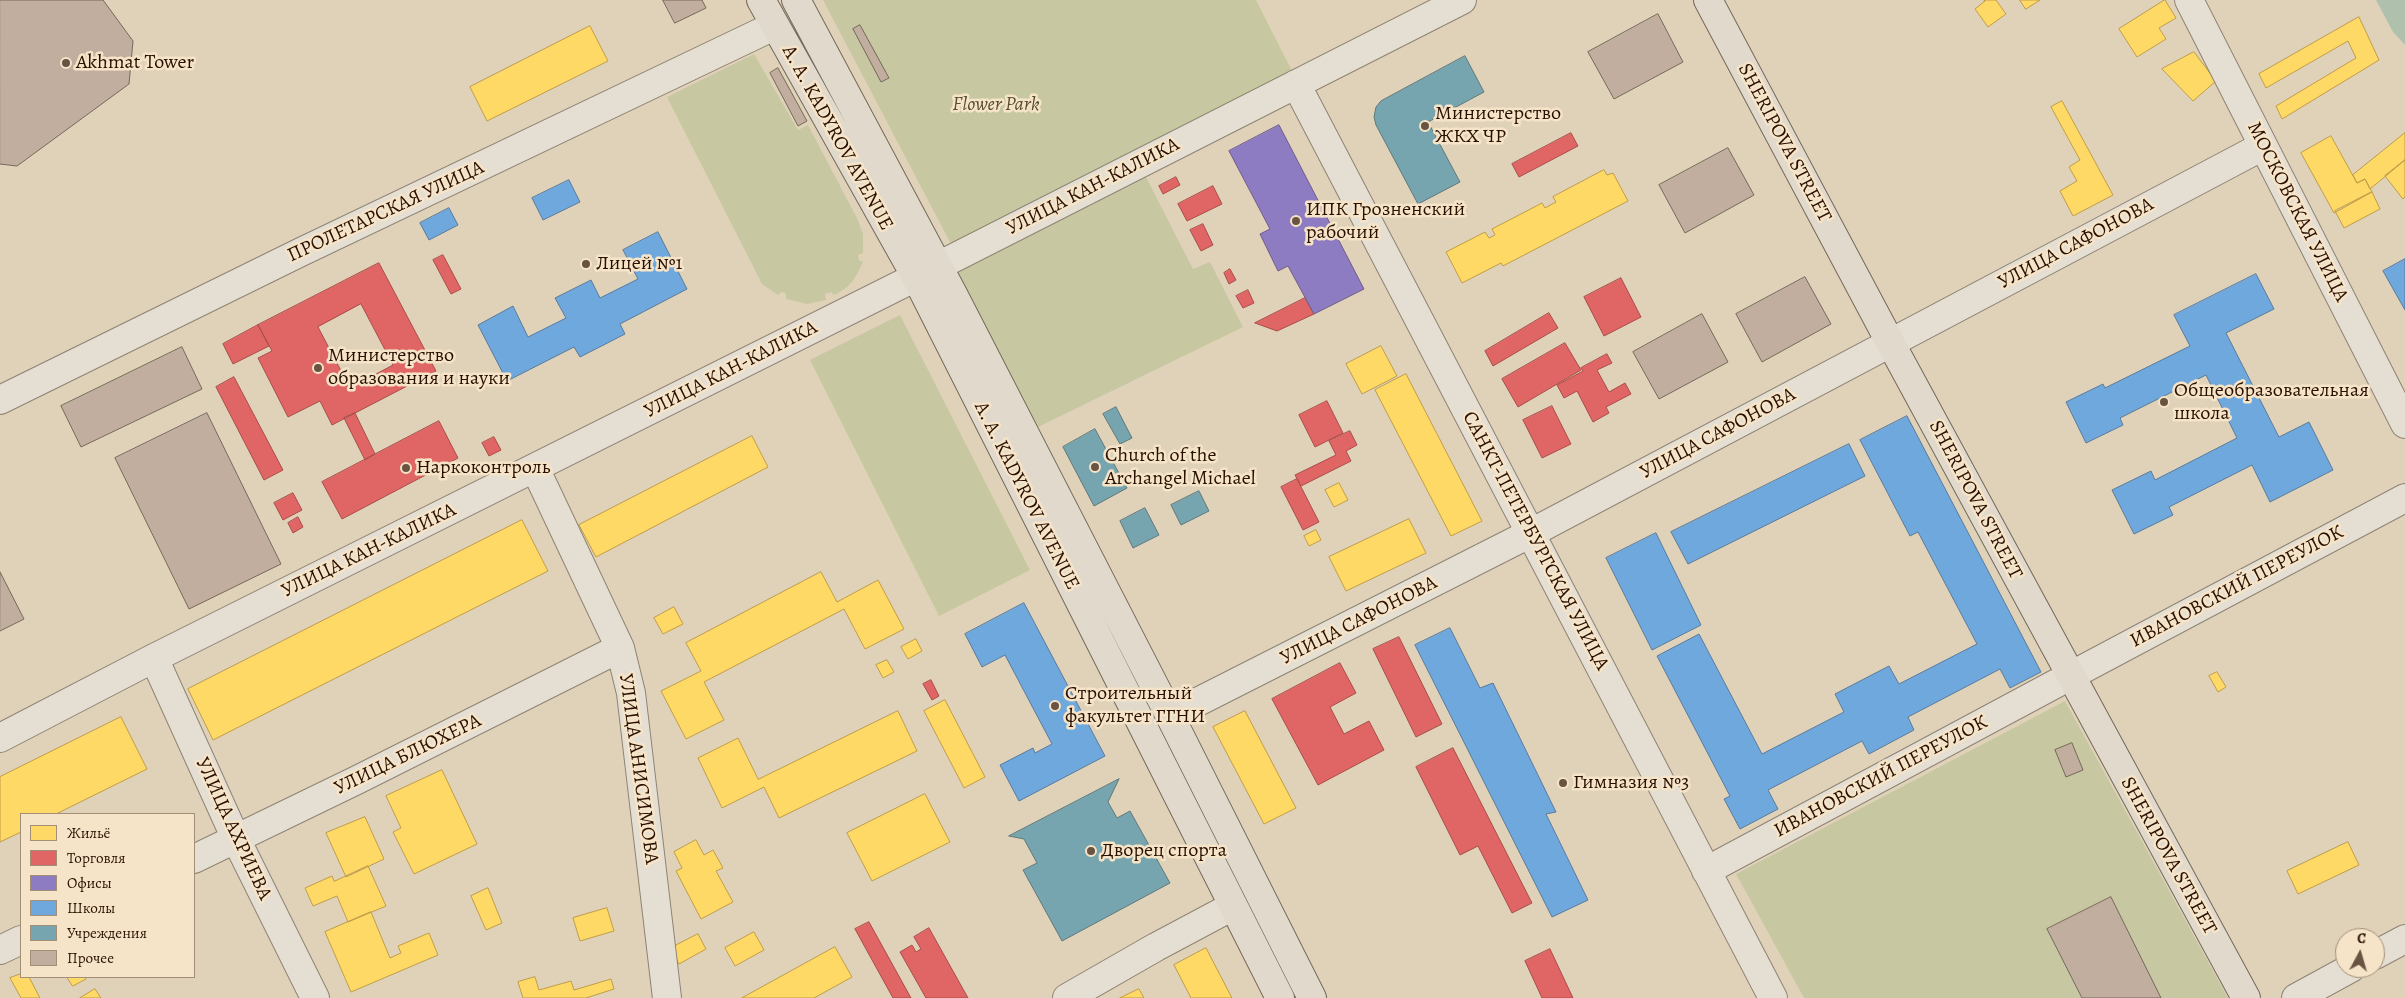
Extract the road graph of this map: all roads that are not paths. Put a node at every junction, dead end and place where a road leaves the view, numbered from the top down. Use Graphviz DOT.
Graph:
graph roads {
  1 [pos="761,0"];
  2 [pos="796,0"];
  3 [pos="1462,0"];
  4 [pos="1708,0"];
  5 [pos="2189,0"];
  6 [pos="774,26"];
  7 [pos="1296,84"];
  8 [pos="2263,146"];
  9 [pos="927,272"];
  10 [pos="1890,342"];
  11 [pos="0,400"];
  12 [pos="2405,424"];
  13 [pos="535,468"];
  14 [pos="2405,498"];
  15 [pos="1531,533"];
  16 [pos="620,648"];
  17 [pos="154,658"];
  18 [pos="2063,680"];
  19 [pos="1170,716"];
  20 [pos="0,738"];
  21 [pos="236,839"];
  22 [pos="195,859"];
  23 [pos="1706,871"];
  24 [pos="1233,906"];
  25 [pos="2405,939"];
  26 [pos="20,940"];
  27 [pos="0,950"];
  28 [pos="2385,950"];
  29 [pos="2335,977"];
  30 [pos="315,998"];
  31 [pos="667,998"];
  32 [pos="1067,998"];
  33 [pos="1280,998"];
  34 [pos="1312,998"];
  35 [pos="1773,998"];
  36 [pos="2246,998"];
  37 [pos="2296,998"];
  1 -- 6 [label="main road, A. A. KADYROV AVENUE"];
  2 -- 9 [label="main road, A. A. KADYROV AVENUE"];
  3 -- 7 [label="street, УЛИЦА КАН-КАЛИКА"];
  4 -- 10 [label="main road, SHERIPOVA STREET"];
  5 -- 8 [label="street, МОСКОВСКАЯ УЛИЦА"];
  6 -- 9 [label="main road, A. A. KADYROV AVENUE"];
  6 -- 11 [label="street, ПРОЛЕТАРСКАЯ УЛИЦА"];
  7 -- 9 [label="street, УЛИЦА КАН-КАЛИКА"];
  7 -- 15 [label="street, САНКТ-ПЕТЕРБУРГСКАЯ УЛИЦА"];
  8 -- 10 [label="street, УЛИЦА САФОНОВА"];
  8 -- 12 [label="street, МОСКОВСКАЯ УЛИЦА"];
  9 -- 13 [label="street, УЛИЦА КАН-КАЛИКА"];
  9 -- 19 [label="main road, A. A. KADYROV AVENUE"];
  9 -- 24 [label="main road, A. A. KADYROV AVENUE"];
  10 -- 15 [label="street, УЛИЦА САФОНОВА"];
  10 -- 18 [label="main road, SHERIPOVA STREET"];
  13 -- 16 [label="street, УЛИЦА АНИСИМОВА"];
  13 -- 17 [label="street, УЛИЦА КАН-КАЛИКА"];
  14 -- 18 [label="street, ИВАНОВСКИЙ ПЕРЕУЛОК"];
  15 -- 19 [label="street, УЛИЦА САФОНОВА"];
  15 -- 23 [label="street, САНКТ-ПЕТЕРБУРГСКАЯ УЛИЦА"];
  16 -- 21 [label="street, УЛИЦА БЛЮХЕРА"];
  16 -- 31 [label="street, УЛИЦА АНИСИМОВА"];
  17 -- 20 [label="street, УЛИЦА КАН-КАЛИКА"];
  17 -- 21 [label="street, УЛИЦА АХРИЕВА"];
  18 -- 23 [label="street, ИВАНОВСКИЙ ПЕРЕУЛОК"];
  18 -- 36 [label="main road, SHERIPOVA STREET"];
  19 -- 34 [label="main road, A. A. KADYROV AVENUE"];
  21 -- 22 [label="street, УЛИЦА БЛЮХЕРА"];
  21 -- 30 [label="street, УЛИЦА АХРИЕВА"];
  23 -- 35 [label="street, САНКТ-ПЕТЕРБУРГСКАЯ УЛИЦА"];
  24 -- 32 [label="street"];
  24 -- 33 [label="main road, A. A. KADYROV AVENUE"];
  25 -- 28 [label="street"];
  26 -- 27 [label="street"];
  29 -- 37 [label="street"];
}
